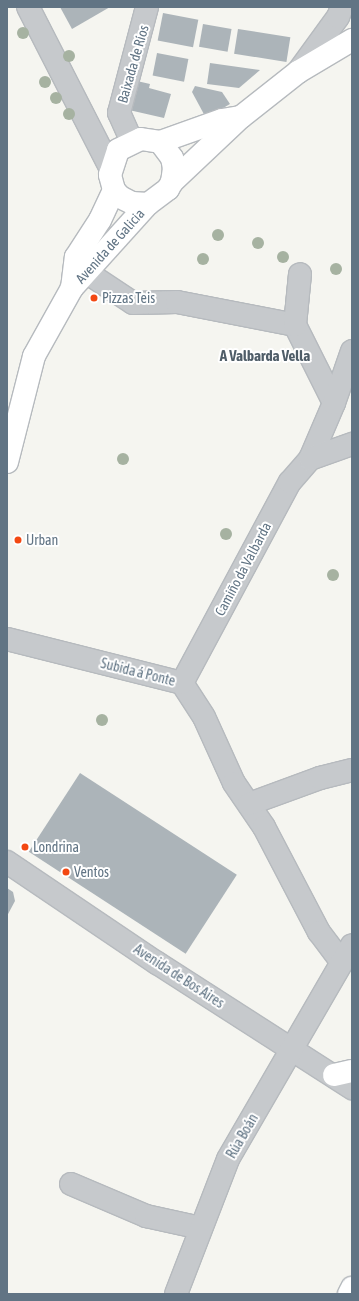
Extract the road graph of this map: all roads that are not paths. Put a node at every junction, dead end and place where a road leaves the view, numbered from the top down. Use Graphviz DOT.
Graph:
graph roads {
  1 [pos="28,7"];
  2 [pos="147,7"];
  3 [pos="342,7"];
  4 [pos="352,40"];
  5 [pos="298,72"];
  6 [pos="241,117"];
  7 [pos="95,133"];
  8 [pos="160,142"];
  9 [pos="128,144"];
  10 [pos="110,167"];
  11 [pos="172,182"];
  12 [pos="114,190"];
  13 [pos="148,204"];
  14 [pos="300,274"];
  15 [pos="79,280"];
  16 [pos="295,325"];
  17 [pos="352,351"];
  18 [pos="334,403"];
  19 [pos="352,444"];
  20 [pos="310,459"];
  21 [pos="7,462"];
  22 [pos="7,639"];
  23 [pos="182,683"];
  24 [pos="352,770"];
  25 [pos="249,804"];
  26 [pos="7,862"];
  27 [pos="347,953"];
  28 [pos="293,1048"];
  29 [pos="343,1073"];
  30 [pos="352,1088"];
  31 [pos="71,1184"];
  32 [pos="201,1228"];
  33 [pos="352,1288"];
  34 [pos="176,1294"];
  35 [pos="350,1294"];
  1 -- 7 [label="street"];
  2 -- 9 [label="street, Baixada de Ríos"];
  3 -- 5 [label="street"];
  4 -- 5 [label="main road"];
  5 -- 6 [label="main road"];
  6 -- 8 [label="main road"];
  6 -- 11 [label="main road"];
  7 -- 9 [label="street"];
  7 -- 10 [label="street"];
  8 -- 9 [label="main road"];
  8 -- 11 [label="main road"];
  9 -- 10 [label="main road"];
  10 -- 12 [label="main road"];
  11 -- 13 [label="main road"];
  12 -- 13 [label="main road"];
  12 -- 15 [label="main road, Avenida de Galicia"];
  13 -- 15 [label="main road, Avenida de Galicia"];
  14 -- 16 [label="street"];
  15 -- 16 [label="street"];
  15 -- 21 [label="main road, Avenida de Galicia"];
  16 -- 18 [label="street"];
  17 -- 18 [label="street, Camiño da Valbarda"];
  18 -- 20 [label="street, Camiño da Valbarda"];
  19 -- 20 [label="street, Camiño da Valbarda"];
  20 -- 23 [label="street, Camiño da Valbarda"];
  22 -- 23 [label="street, Subida á Ponte"];
  23 -- 25 [label="street, Subida á Ponte"];
  24 -- 25 [label="street"];
  25 -- 27 [label="street, Subida á Ponte"];
  26 -- 28 [label="street, Avenida de Bos Aires"];
  27 -- 28 [label="street, Rúa Boán"];
  28 -- 29 [label="street, Avenida de Bos Aires"];
  28 -- 32 [label="street, Rúa Boán"];
  29 -- 30 [label="street, Avenida de Bos Aires"];
  31 -- 32 [label="street"];
  32 -- 34 [label="street, Rúa Boán"];
  33 -- 35 [label="main road"];
}
